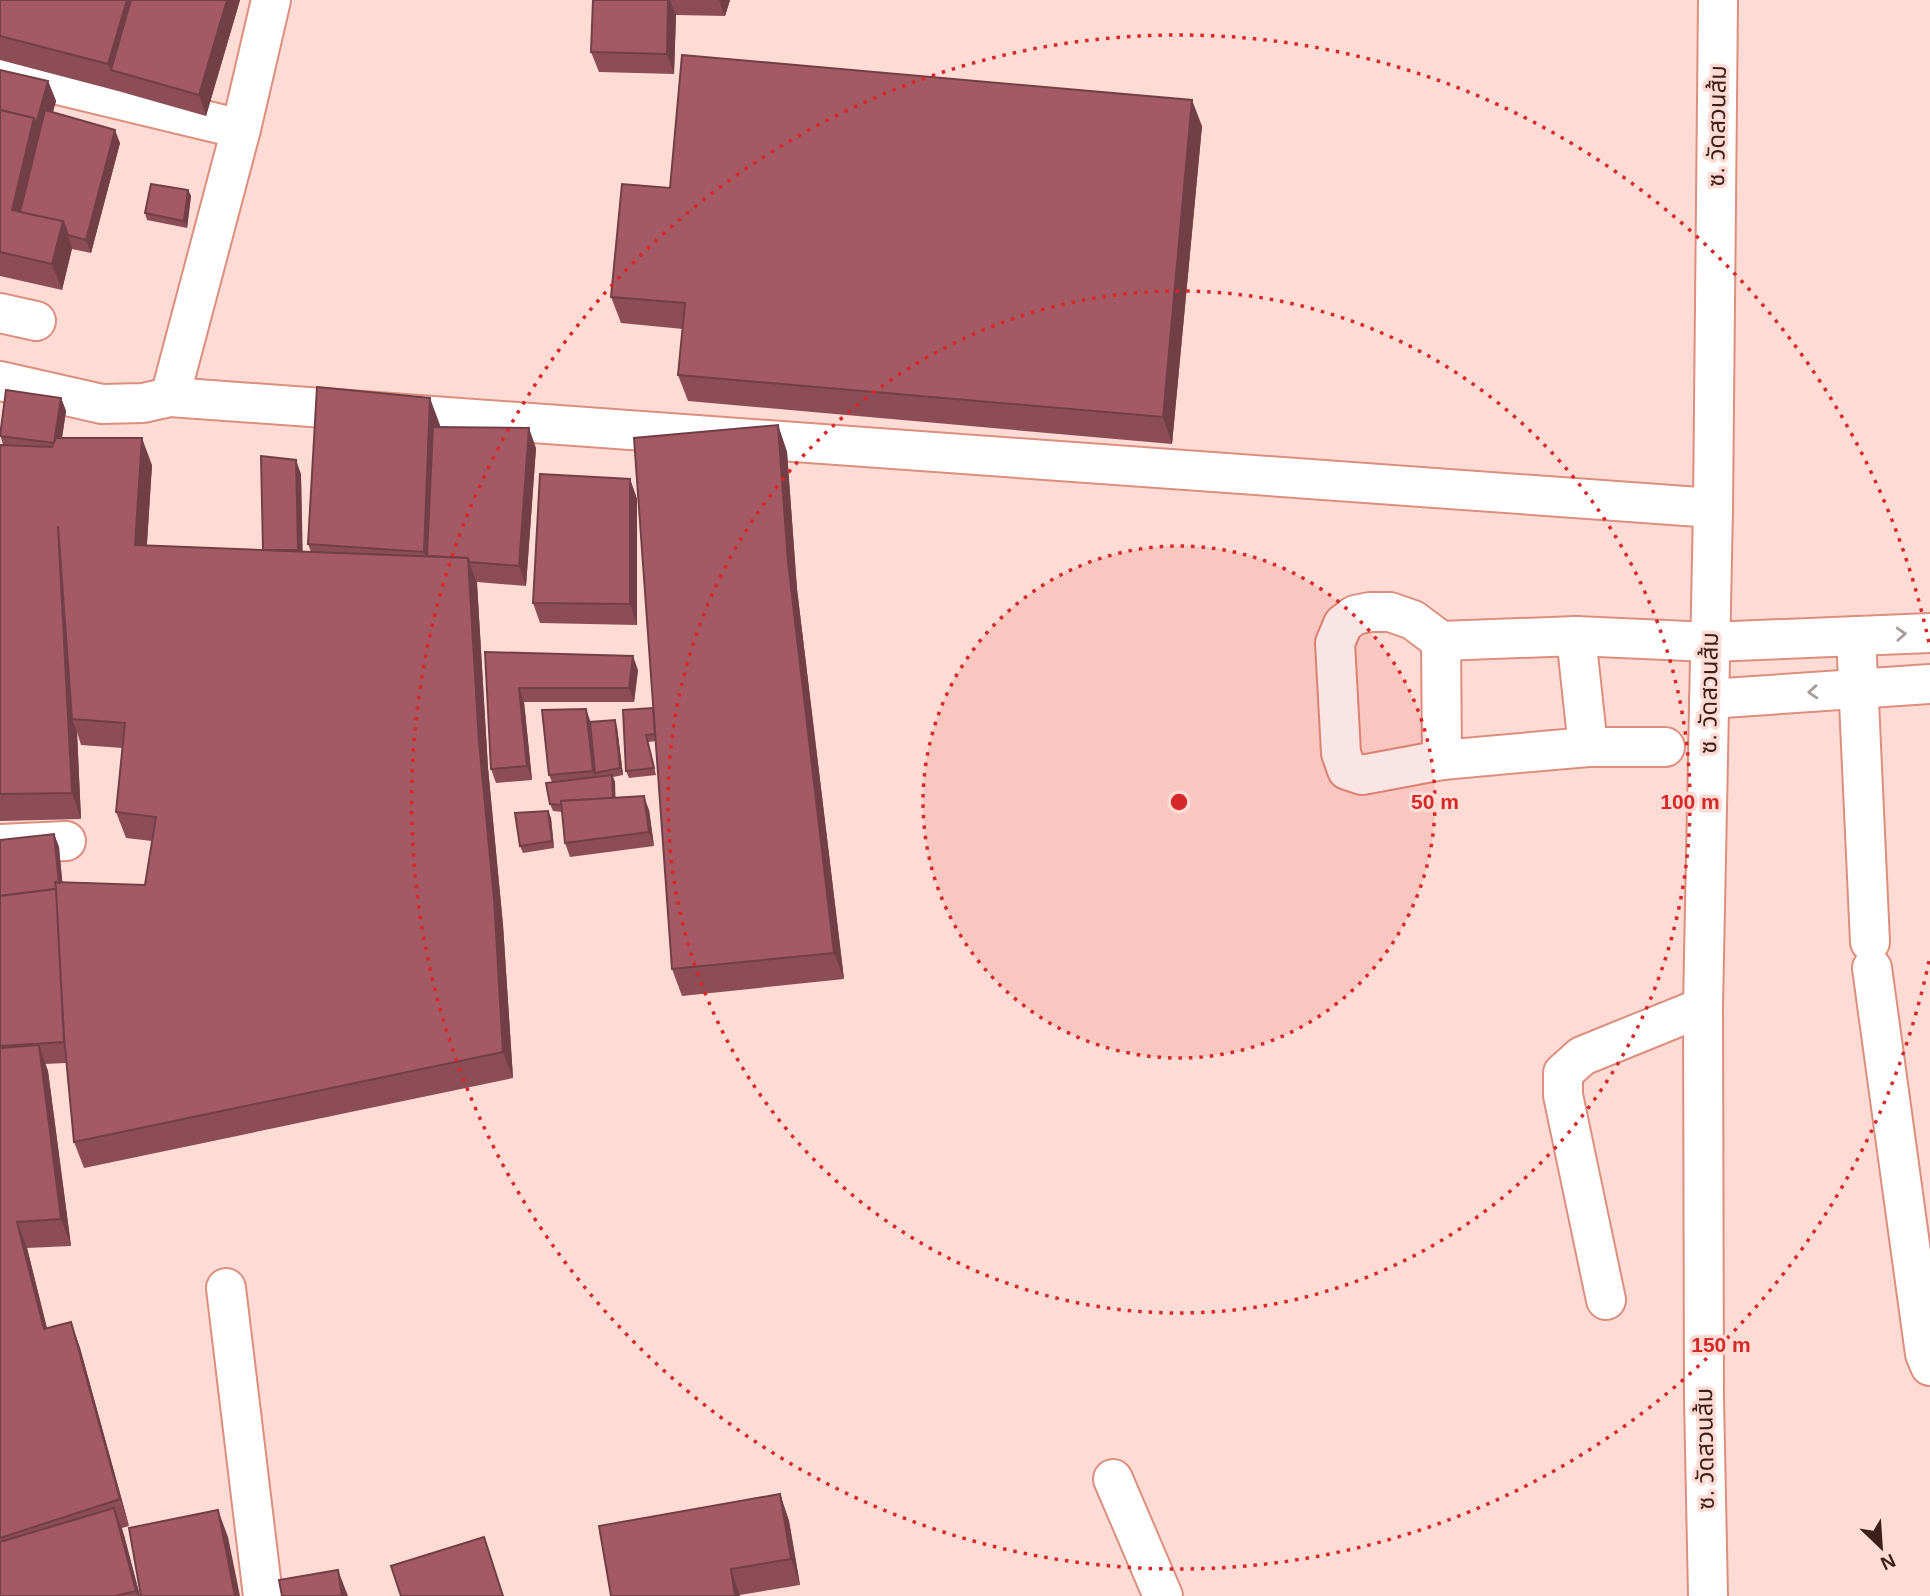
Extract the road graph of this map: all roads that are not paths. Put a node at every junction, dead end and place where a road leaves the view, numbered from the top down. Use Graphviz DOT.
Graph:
graph roads {
  1 [pos="271,0"];
  2 [pos="1718,0"];
  3 [pos="0,71"];
  4 [pos="242,129"];
  5 [pos="0,381"];
  6 [pos="170,397"];
  7 [pos="1713,508"];
  8 [pos="1930,632"];
  9 [pos="1576,636"];
  10 [pos="1856,636"];
  11 [pos="1441,641"];
  12 [pos="1710,642"];
  13 [pos="1930,684"];
  14 [pos="1857,689"];
  15 [pos="1709,699"];
  16 [pos="1588,747"];
  17 [pos="1665,747"];
  18 [pos="1442,760"];
  19 [pos="66,841"];
  20 [pos="0,844"];
  21 [pos="1703,1007"];
  22 [pos="226,1288"];
  23 [pos="1606,1300"];
  24 [pos="1930,1366"];
  25 [pos="1113,1479"];
  26 [pos="263,1596"];
  27 [pos="1163,1596"];
  28 [pos="1708,1596"];
  1 -- 4 [label="street"];
  2 -- 7 [label="street, ซ. วัดสวนส้ม"];
  3 -- 4 [label="street"];
  4 -- 6 [label="street"];
  5 -- 6 [label="street"];
  6 -- 7 [label="street"];
  7 -- 12 [label="street, ซ. วัดสวนส้ม"];
  10 -- 8 [label="street, one-way"];
  9 -- 11 [label="street"];
  9 -- 12 [label="street"];
  9 -- 16 [label="street"];
  10 -- 12 [label="street"];
  10 -- 14 [label="street"];
  11 -- 18 [label="street"];
  11 -- 18 [label="street"];
  12 -- 15 [label="street, ซ. วัดสวนส้ม"];
  13 -- 14 [label="street"];
  14 -- 15 [label="street, one-way"];
  14 -- 24 [label="street"];
  15 -- 21 [label="street, ซ. วัดสวนส้ม"];
  16 -- 17 [label="street"];
  16 -- 18 [label="street"];
  19 -- 20 [label="street"];
  21 -- 23 [label="street"];
  21 -- 28 [label="street, ซ. วัดสวนส้ม"];
  22 -- 26 [label="street"];
  25 -- 27 [label="street"];
}
